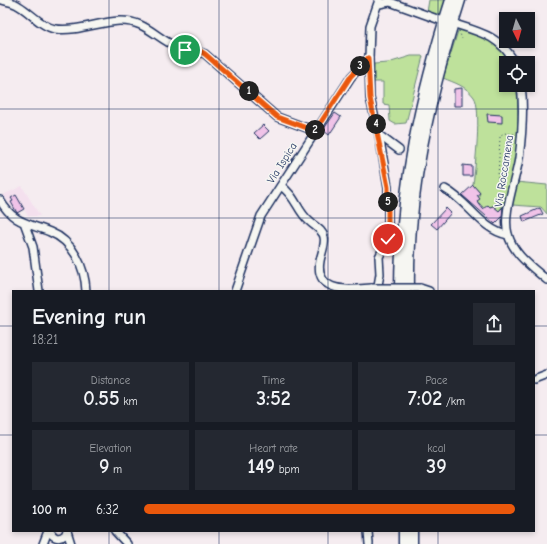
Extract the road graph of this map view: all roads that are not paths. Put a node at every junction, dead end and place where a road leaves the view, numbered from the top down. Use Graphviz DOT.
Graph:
graph roads {
  1 [pos="2,0"];
  2 [pos="451,0"];
  3 [pos="460,0"];
  4 [pos="389,1"];
  5 [pos="379,2"];
  6 [pos="440,20"];
  7 [pos="458,25"];
  8 [pos="511,56"];
  9 [pos="368,58"];
  10 [pos="521,92"];
  11 [pos="315,131"];
  12 [pos="379,134"];
  13 [pos="399,150"];
  14 [pos="281,186"];
  15 [pos="445,189"];
  16 [pos="0,200"];
  17 [pos="26,224"];
  18 [pos="508,236"];
  19 [pos="547,280"];
  20 [pos="39,290"];
  21 [pos="86,290"];
  22 [pos="235,290"];
  23 [pos="374,290"];
  24 [pos="400,290"];
  25 [pos="409,290"];
  26 [pos="426,290"];
  27 [pos="547,375"];
  28 [pos="535,380"];
  29 [pos="49,532"];
  30 [pos="50,532"];
  31 [pos="67,532"];
  32 [pos="67,532"];
  33 [pos="116,532"];
  34 [pos="368,532"];
  35 [pos="404,532"];
  36 [pos="412,532"];
  37 [pos="57,538"];
  38 [pos="44,544"];
  39 [pos="65,544"];
  40 [pos="71,544"];
  41 [pos="127,544"];
  42 [pos="369,544"];
  43 [pos="404,544"];
  44 [pos="412,544"];
  1 -- 11 [label="street"];
  2 -- 24 [label="highway"];
  3 -- 25 [label="highway"];
  4 -- 5 [label="street"];
  4 -- 6 [label="street"];
  5 -- 9 [label="street"];
  7 -- 8 [label="street"];
  9 -- 11 [label="street, Via Ispica"];
  9 -- 12 [label="street"];
  10 -- 18 [label="street, Via Roccamena"];
  11 -- 14 [label="street, Via Ispica"];
  12 -- 13 [label="street"];
  12 -- 23 [label="street"];
  14 -- 22 [label="street, Via Ispica"];
  14 -- 23 [label="street"];
  15 -- 18 [label="street"];
  16 -- 17 [label="street"];
  17 -- 20 [label="street"];
  17 -- 21 [label="street"];
  18 -- 19 [label="street"];
  23 -- 26 [label="street, bridge"];
  27 -- 28 [label="street"];
  29 -- 38 [label="street"];
  30 -- 37 [label="street"];
  31 -- 37 [label="street"];
  32 -- 40 [label="street"];
  33 -- 41 [label="street"];
  34 -- 42 [label="street"];
  35 -- 43 [label="highway"];
  36 -- 44 [label="highway"];
  37 -- 38 [label="street"];
  37 -- 39 [label="street"];
}
